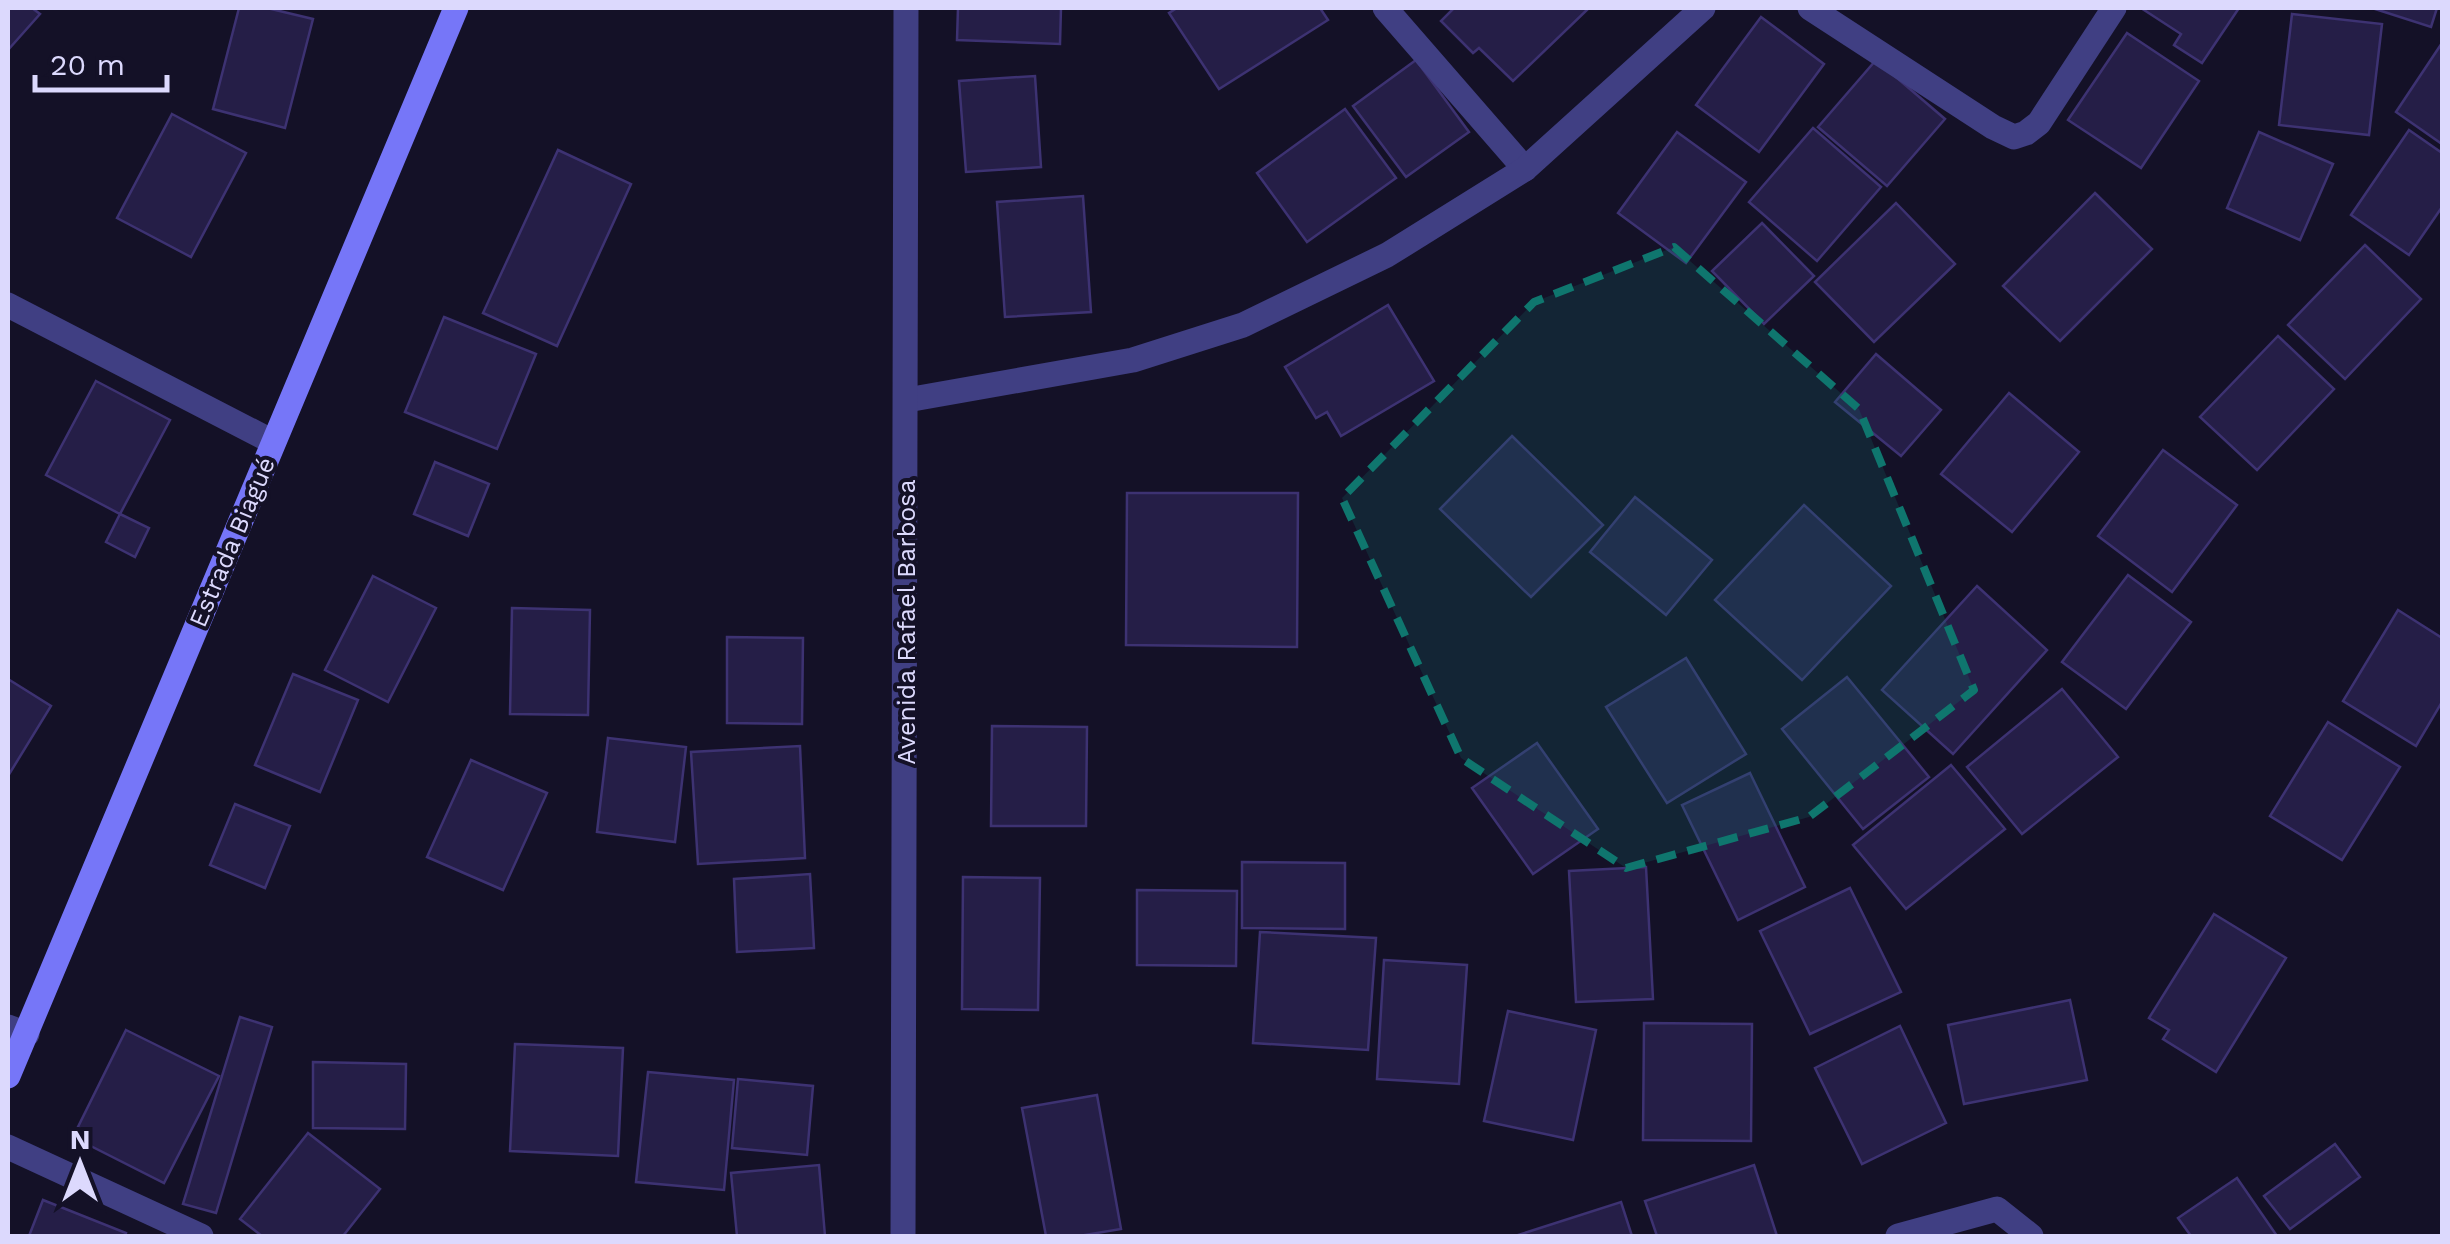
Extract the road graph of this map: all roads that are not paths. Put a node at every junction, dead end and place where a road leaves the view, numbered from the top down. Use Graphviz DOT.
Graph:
graph roads {
  1 [pos="456,8"];
  2 [pos="906,8"];
  3 [pos="1386,8"];
  4 [pos="1703,8"];
  5 [pos="1810,8"];
  6 [pos="2114,8"];
  7 [pos="1525,169"];
  8 [pos="8,305"];
  9 [pos="907,400"];
  10 [pos="273,442"];
  11 [pos="17,1031"];
  12 [pos="8,1076"];
  13 [pos="8,1147"];
  14 [pos="200,1236"];
  15 [pos="903,1236"];
  16 [pos="1898,1236"];
  17 [pos="2031,1236"];
  1 -- 10 [label="main road, Estrada Biagué"];
  2 -- 9 [label="street, Avenida Rafael Barbosa"];
  3 -- 7 [label="street"];
  4 -- 7 [label="street"];
  5 -- 6 [label="street"];
  7 -- 9 [label="street"];
  8 -- 10 [label="street"];
  9 -- 15 [label="street, Avenida Rafael Barbosa"];
  10 -- 11 [label="main road, Estrada Biagué"];
  11 -- 12 [label="main road, Estrada Biagué"];
  13 -- 14 [label="street"];
  16 -- 17 [label="street"];
}
